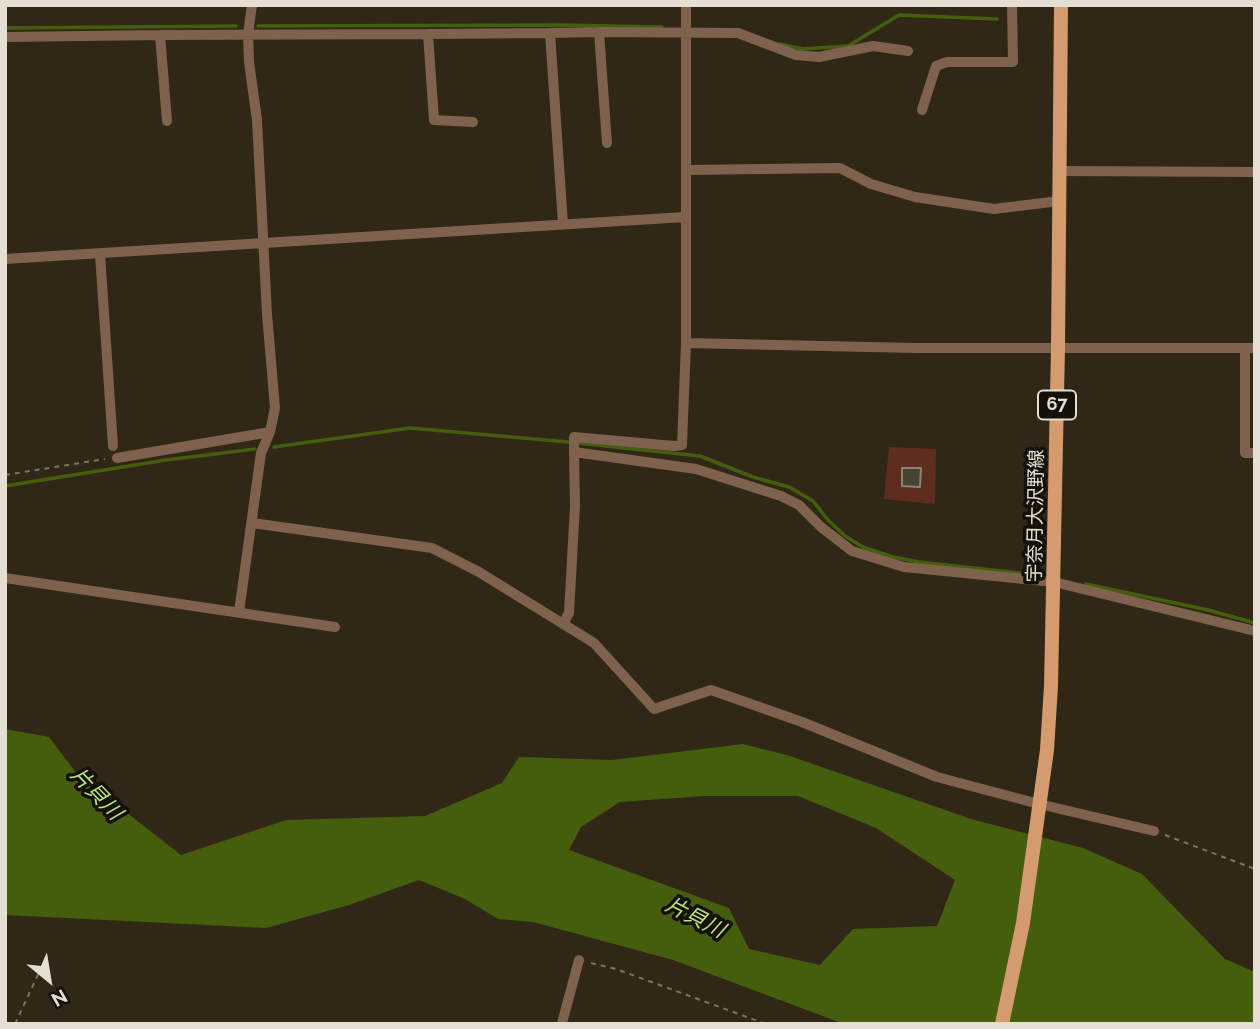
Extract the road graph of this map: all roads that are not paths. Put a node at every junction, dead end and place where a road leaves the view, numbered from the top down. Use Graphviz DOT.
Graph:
graph roads {
  1 [pos="252,5"];
  2 [pos="686,5"];
  3 [pos="1012,5"];
  4 [pos="1061,5"];
  5 [pos="599,32"];
  6 [pos="686,32"];
  7 [pos="248,33"];
  8 [pos="550,33"];
  9 [pos="428,34"];
  10 [pos="160,35"];
  11 [pos="5,37"];
  12 [pos="908,51"];
  13 [pos="922,110"];
  14 [pos="167,121"];
  15 [pos="473,121"];
  16 [pos="607,143"];
  17 [pos="686,170"];
  18 [pos="1059,171"];
  19 [pos="1255,172"];
  20 [pos="1059,201"];
  21 [pos="685,217"];
  22 [pos="563,224"];
  23 [pos="263,243"];
  24 [pos="100,254"];
  25 [pos="5,259"];
  26 [pos="685,343"];
  27 [pos="1058,348"];
  28 [pos="1250,348"];
  29 [pos="270,432"];
  30 [pos="113,446"];
  31 [pos="573,452"];
  32 [pos="1255,453"];
  33 [pos="117,458"];
  34 [pos="252,523"];
  35 [pos="5,578"];
  36 [pos="1054,582"];
  37 [pos="240,612"];
  38 [pos="563,624"];
  39 [pos="335,627"];
  40 [pos="1255,631"];
  41 [pos="1038,811"];
  42 [pos="1154,831"];
  43 [pos="579,960"];
  44 [pos="563,1024"];
  45 [pos="1002,1024"];
  1 -- 7 [label="street"];
  2 -- 6 [label="street"];
  3 -- 13 [label="street"];
  4 -- 18 [label="main road, 宇奈月大沢野線 / 67"];
  5 -- 6 [label="street"];
  5 -- 8 [label="street"];
  5 -- 16 [label="street"];
  6 -- 12 [label="street"];
  6 -- 17 [label="street"];
  7 -- 9 [label="street"];
  7 -- 10 [label="street"];
  7 -- 23 [label="street"];
  8 -- 9 [label="street"];
  8 -- 22 [label="street"];
  9 -- 15 [label="street"];
  10 -- 11 [label="street"];
  10 -- 14 [label="street"];
  17 -- 20 [label="street"];
  17 -- 21 [label="street"];
  18 -- 19 [label="street"];
  18 -- 20 [label="main road, 宇奈月大沢野線 / 67"];
  20 -- 27 [label="main road, 宇奈月大沢野線 / 67"];
  21 -- 22 [label="street"];
  21 -- 26 [label="street"];
  22 -- 23 [label="street"];
  23 -- 24 [label="street"];
  23 -- 29 [label="street"];
  24 -- 25 [label="street"];
  24 -- 30 [label="street"];
  26 -- 27 [label="street"];
  26 -- 31 [label="street"];
  27 -- 28 [label="street"];
  27 -- 36 [label="main road, 宇奈月大沢野線 / 67"];
  28 -- 32 [label="street"];
  29 -- 33 [label="street"];
  29 -- 34 [label="street"];
  31 -- 36 [label="street"];
  31 -- 38 [label="street"];
  34 -- 37 [label="street"];
  34 -- 38 [label="street"];
  35 -- 37 [label="street"];
  36 -- 40 [label="street"];
  36 -- 41 [label="main road, 宇奈月大沢野線 / 67"];
  37 -- 39 [label="street"];
  38 -- 41 [label="street"];
  41 -- 42 [label="street"];
  41 -- 45 [label="main road, 宇奈月大沢野線 / 67"];
  43 -- 44 [label="street"];
}
